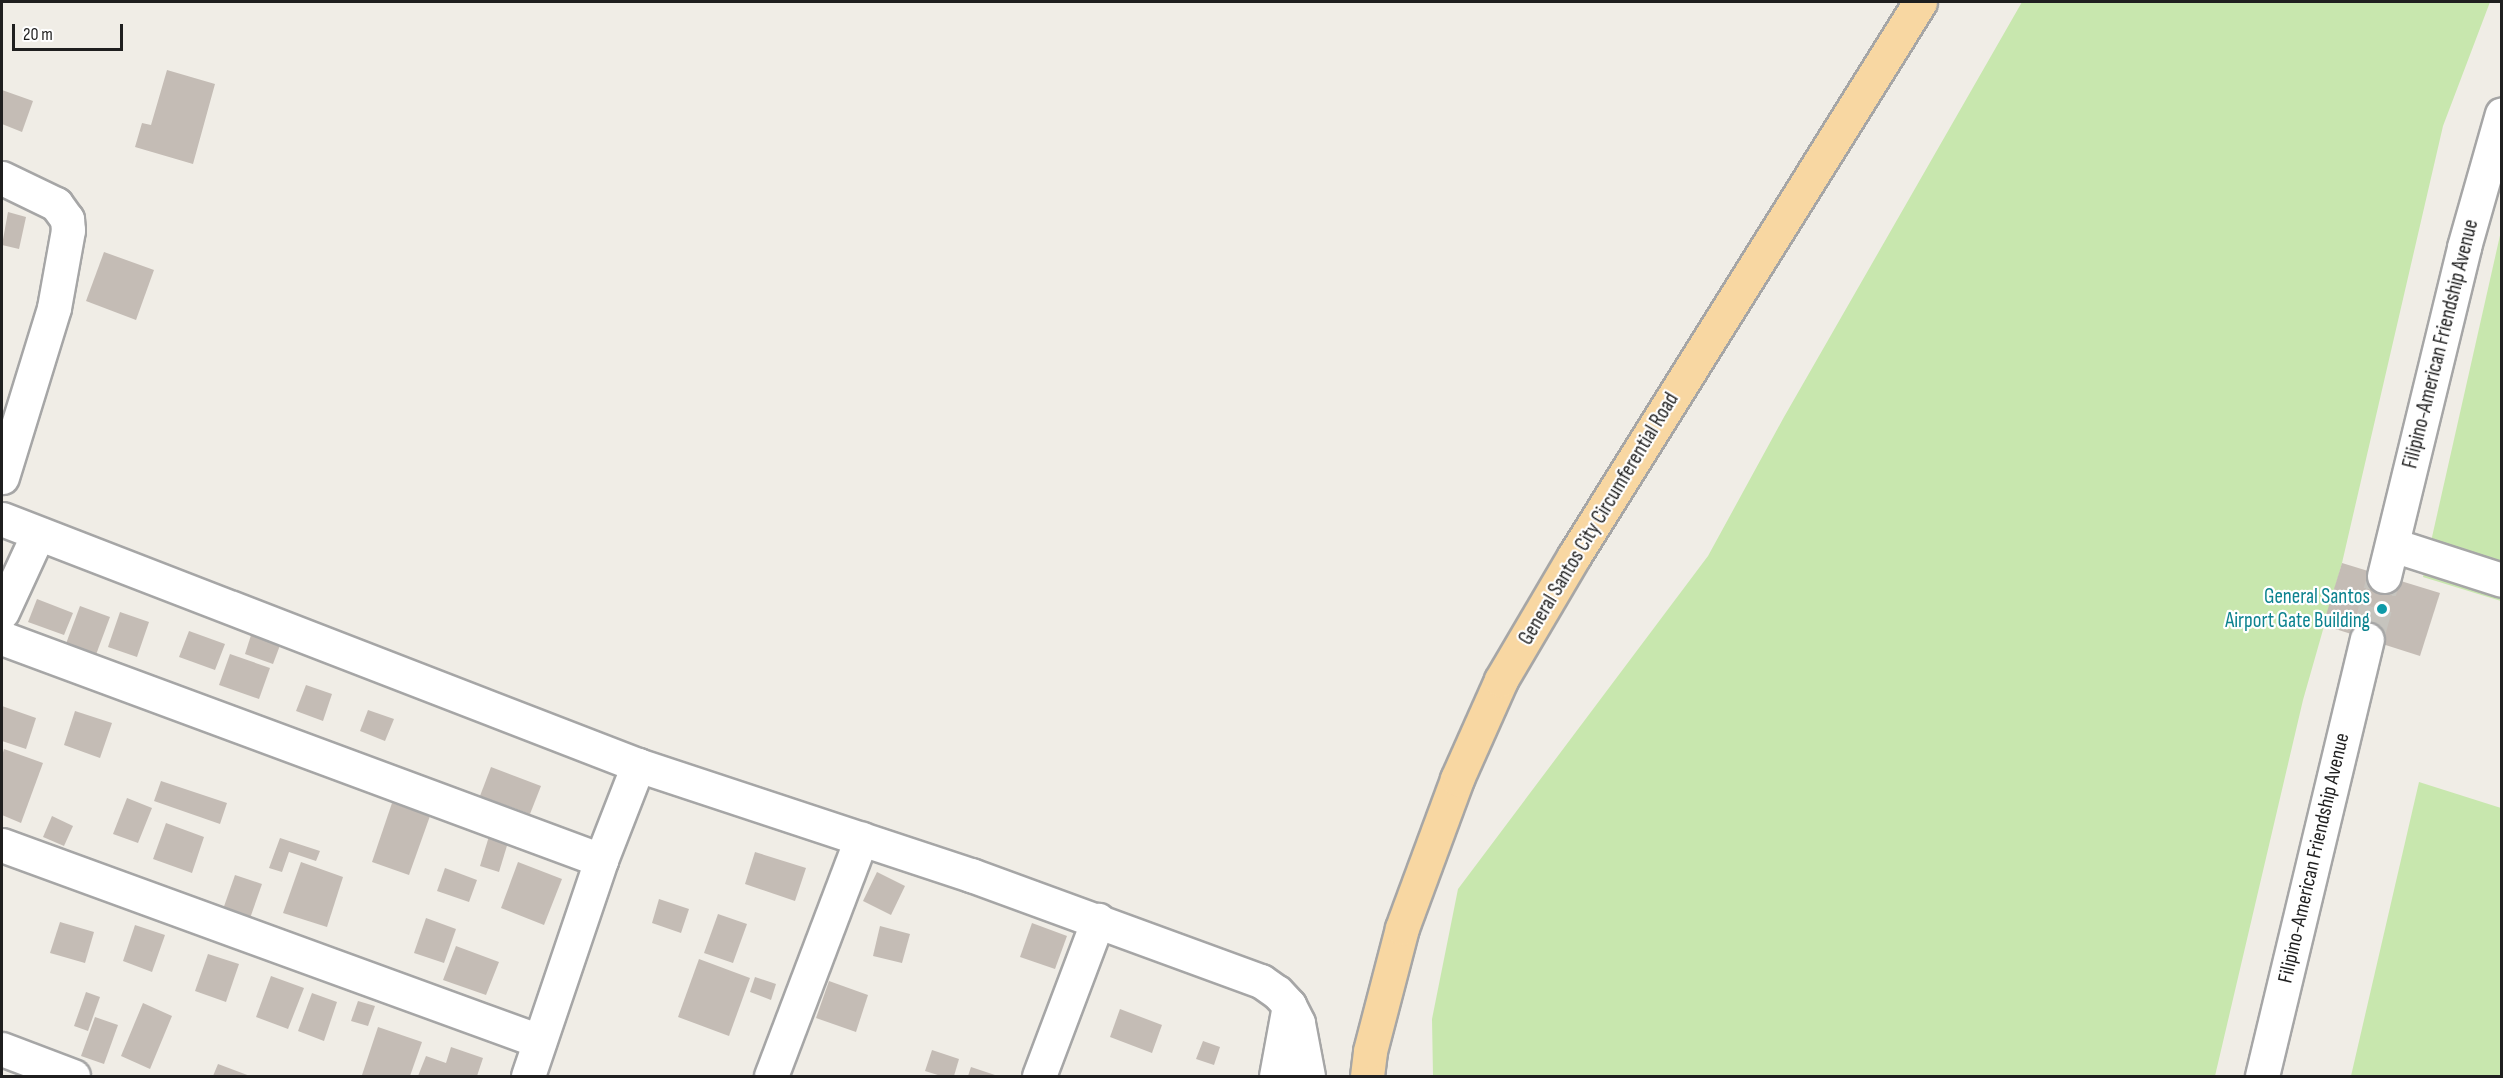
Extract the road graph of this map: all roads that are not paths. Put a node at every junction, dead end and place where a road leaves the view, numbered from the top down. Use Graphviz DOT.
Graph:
graph roads {
  1 [pos="1920,2"];
  2 [pos="2502,114"];
  3 [pos="2,178"];
  4 [pos="2,477"];
  5 [pos="2,519"];
  6 [pos="38,534"];
  7 [pos="2393,545"];
  8 [pos="2384,576"];
  9 [pos="2502,580"];
  10 [pos="2,612"];
  11 [pos="2,638"];
  12 [pos="2367,639"];
  13 [pos="638,765"];
  14 [pos="861,839"];
  15 [pos="2,845"];
  16 [pos="601,860"];
  17 [pos="1098,920"];
  18 [pos="1289,1005"];
  19 [pos="539,1041"];
  20 [pos="2,1049"];
  21 [pos="73,1077"];
  22 [pos="528,1077"];
  23 [pos="771,1077"];
  24 [pos="1039,1077"];
  25 [pos="1276,1077"];
  26 [pos="1308,1077"];
  27 [pos="1367,1077"];
  28 [pos="2262,1077"];
  1 -- 27 [label="main road, General Santos City Circumferential Road"];
  2 -- 7 [label="street, Filipino-American Friendship Avenue"];
  3 -- 4 [label="street"];
  5 -- 6 [label="street"];
  6 -- 10 [label="street"];
  6 -- 13 [label="street"];
  7 -- 8 [label="street, Filipino-American Friendship Avenue"];
  7 -- 9 [label="street"];
  11 -- 16 [label="street"];
  12 -- 28 [label="street, Filipino-American Friendship Avenue"];
  13 -- 14 [label="street"];
  13 -- 16 [label="street"];
  14 -- 17 [label="street"];
  14 -- 23 [label="street"];
  15 -- 19 [label="street"];
  16 -- 19 [label="street"];
  17 -- 18 [label="street"];
  17 -- 24 [label="street"];
  18 -- 25 [label="street"];
  18 -- 26 [label="street"];
  19 -- 22 [label="street"];
  20 -- 21 [label="street"];
}
